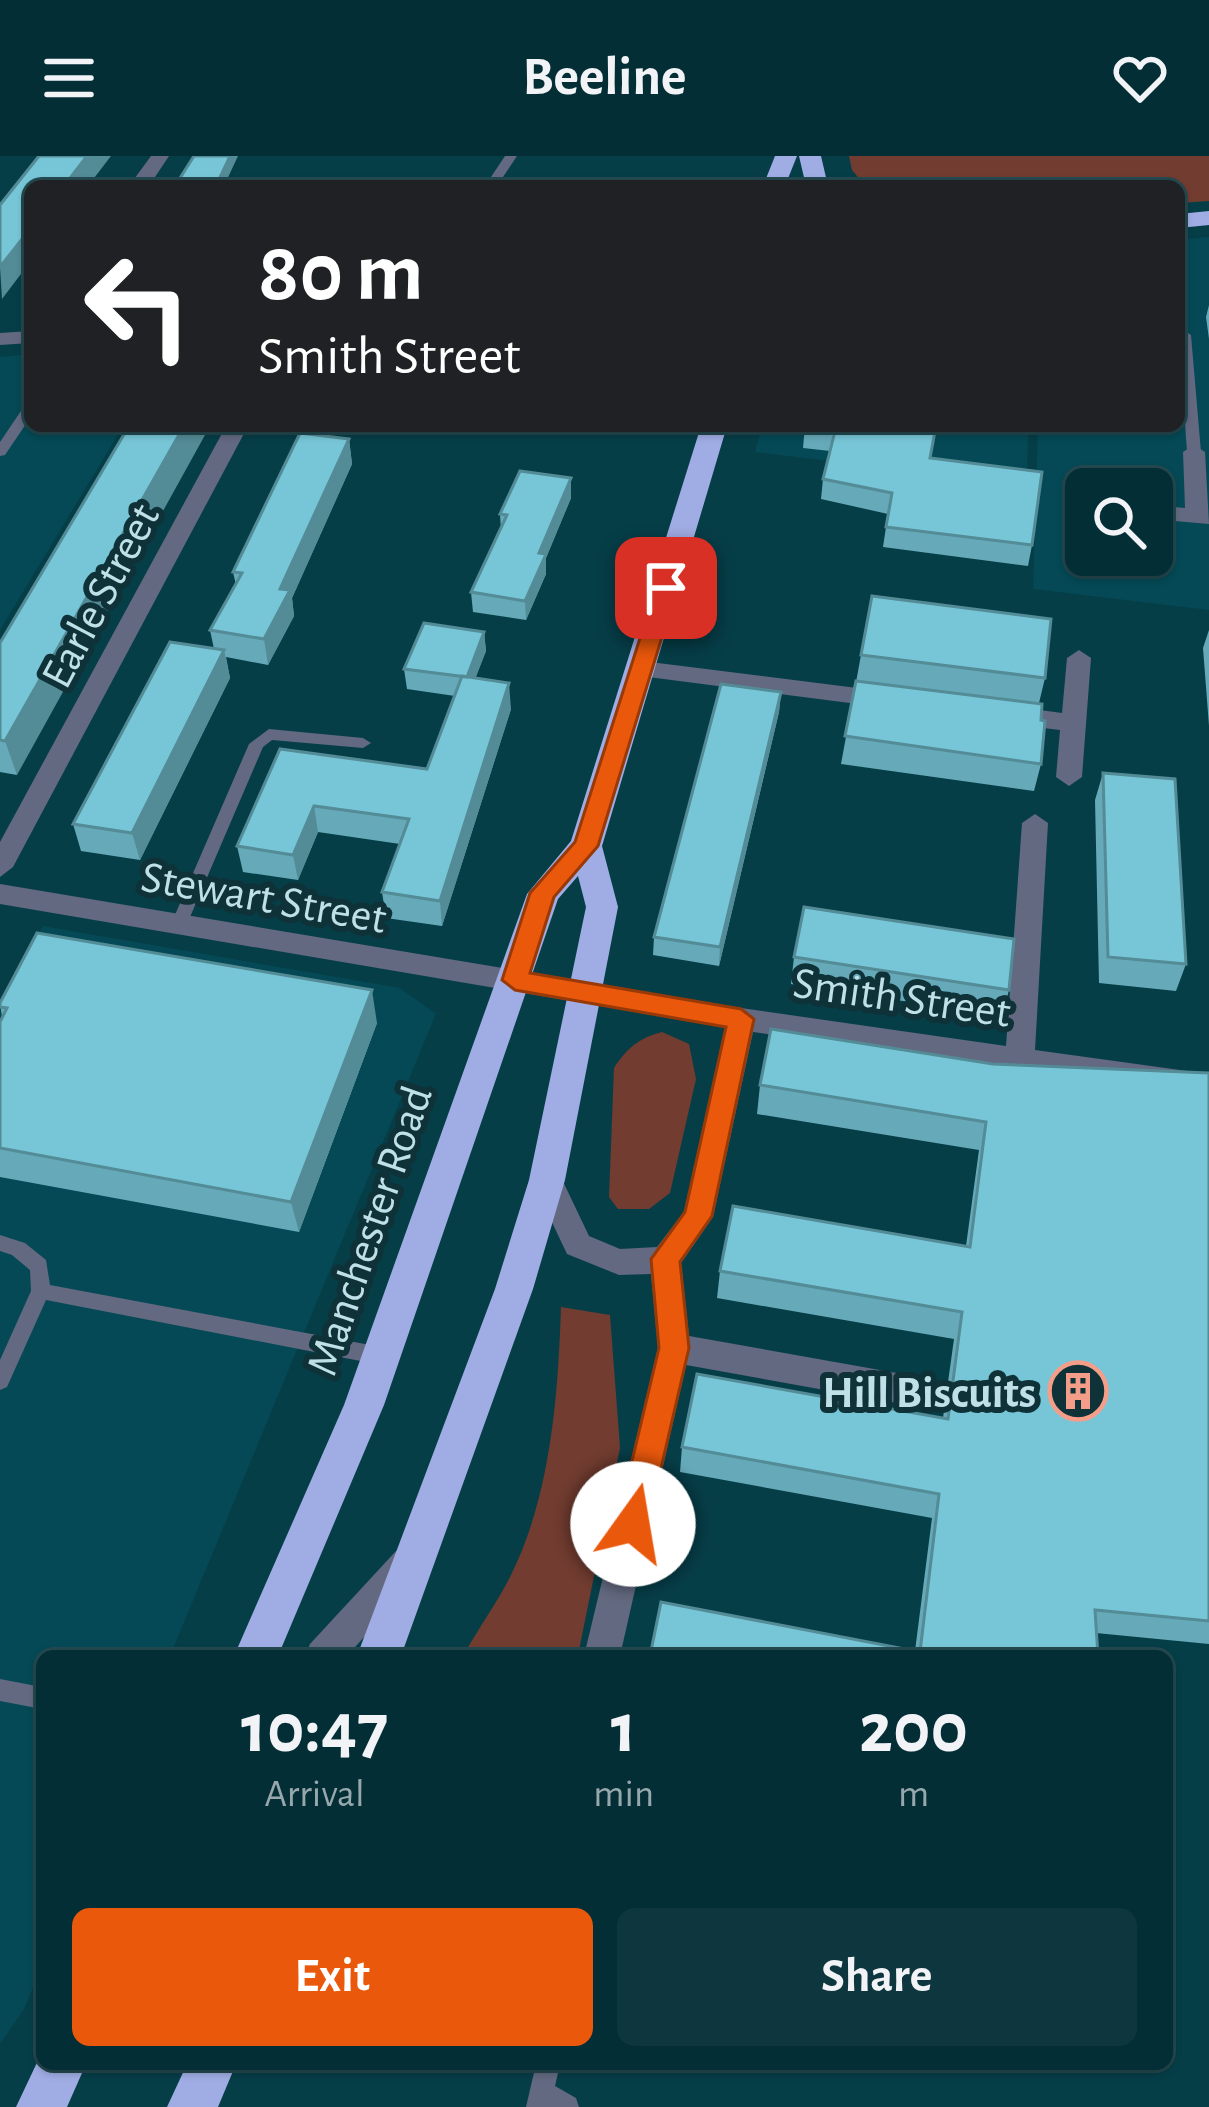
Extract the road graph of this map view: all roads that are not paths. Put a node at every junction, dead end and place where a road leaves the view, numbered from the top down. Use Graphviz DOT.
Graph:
graph roads {
  1 [pos="1185,335"];
  2 [pos="24,417"];
  3 [pos="234,432"];
  4 [pos="712,432"];
  5 [pos="0,452"];
  6 [pos="1194,452"];
  7 [pos="1173,514"];
  8 [pos="1203,516"];
  9 [pos="1079,658"];
  10 [pos="642,669"];
  11 [pos="911,702"];
  12 [pos="981,711"];
  13 [pos="1073,723"];
  14 [pos="363,743"];
  15 [pos="1070,776"];
  16 [pos="1035,823"];
  17 [pos="586,846"];
  18 [pos="0,867"];
  19 [pos="0,894"];
  20 [pos="179,924"];
  21 [pos="515,980"];
  22 [pos="584,991"];
  23 [pos="741,1019"];
  24 [pos="1020,1057"];
  25 [pos="1209,1086"];
  26 [pos="547,1180"];
  27 [pos="0,1243"];
  28 [pos="665,1259"];
  29 [pos="41,1291"];
  30 [pos="674,1348"];
  31 [pos="381,1356"];
  32 [pos="0,1381"];
  33 [pos="919,1392"];
  34 [pos="416,1554"];
  35 [pos="258,1650"];
  36 [pos="328,1650"];
  37 [pos="381,1650"];
  38 [pos="603,1650"];
  39 [pos="0,1690"];
  40 [pos="36,1697"];
  41 [pos="59,2070"];
  42 [pos="209,2070"];
  43 [pos="547,2070"];
  44 [pos="540,2100"];
  45 [pos="41,2107"];
  46 [pos="192,2107"];
  47 [pos="567,2107"];
  1 -- 6 [label="lane"];
  2 -- 5 [label="lane"];
  3 -- 18 [label="street, Earle Street"];
  4 -- 10 [label="highway, Manchester Road"];
  6 -- 8 [label="street"];
  7 -- 8 [label="street"];
  9 -- 13 [label="street"];
  10 -- 11 [label="street"];
  10 -- 17 [label="highway, Manchester Road"];
  12 -- 13 [label="street"];
  13 -- 15 [label="street"];
  14 -- 20 [label="lane"];
  16 -- 24 [label="street"];
  17 -- 21 [label="highway, Manchester Road"];
  17 -- 22 [label="highway"];
  19 -- 20 [label="street, Stewart Street"];
  20 -- 21 [label="street, Stewart Street"];
  21 -- 22 [label="street, Stewart Street"];
  21 -- 31 [label="highway, Manchester Road"];
  22 -- 23 [label="street, Smith Street"];
  22 -- 26 [label="highway"];
  23 -- 24 [label="street, Smith Street"];
  23 -- 28 [label="street"];
  24 -- 25 [label="street, Smith Street"];
  26 -- 28 [label="street"];
  26 -- 34 [label="highway"];
  27 -- 29 [label="lane"];
  28 -- 30 [label="street"];
  29 -- 31 [label="lane"];
  29 -- 32 [label="lane"];
  30 -- 33 [label="street"];
  30 -- 38 [label="street"];
  31 -- 35 [label="highway, Manchester Road"];
  34 -- 36 [label="street"];
  34 -- 37 [label="highway"];
  39 -- 40 [label="lane"];
  41 -- 45 [label="highway"];
  42 -- 46 [label="highway"];
  43 -- 44 [label="lane"];
  44 -- 47 [label="lane"];
}
